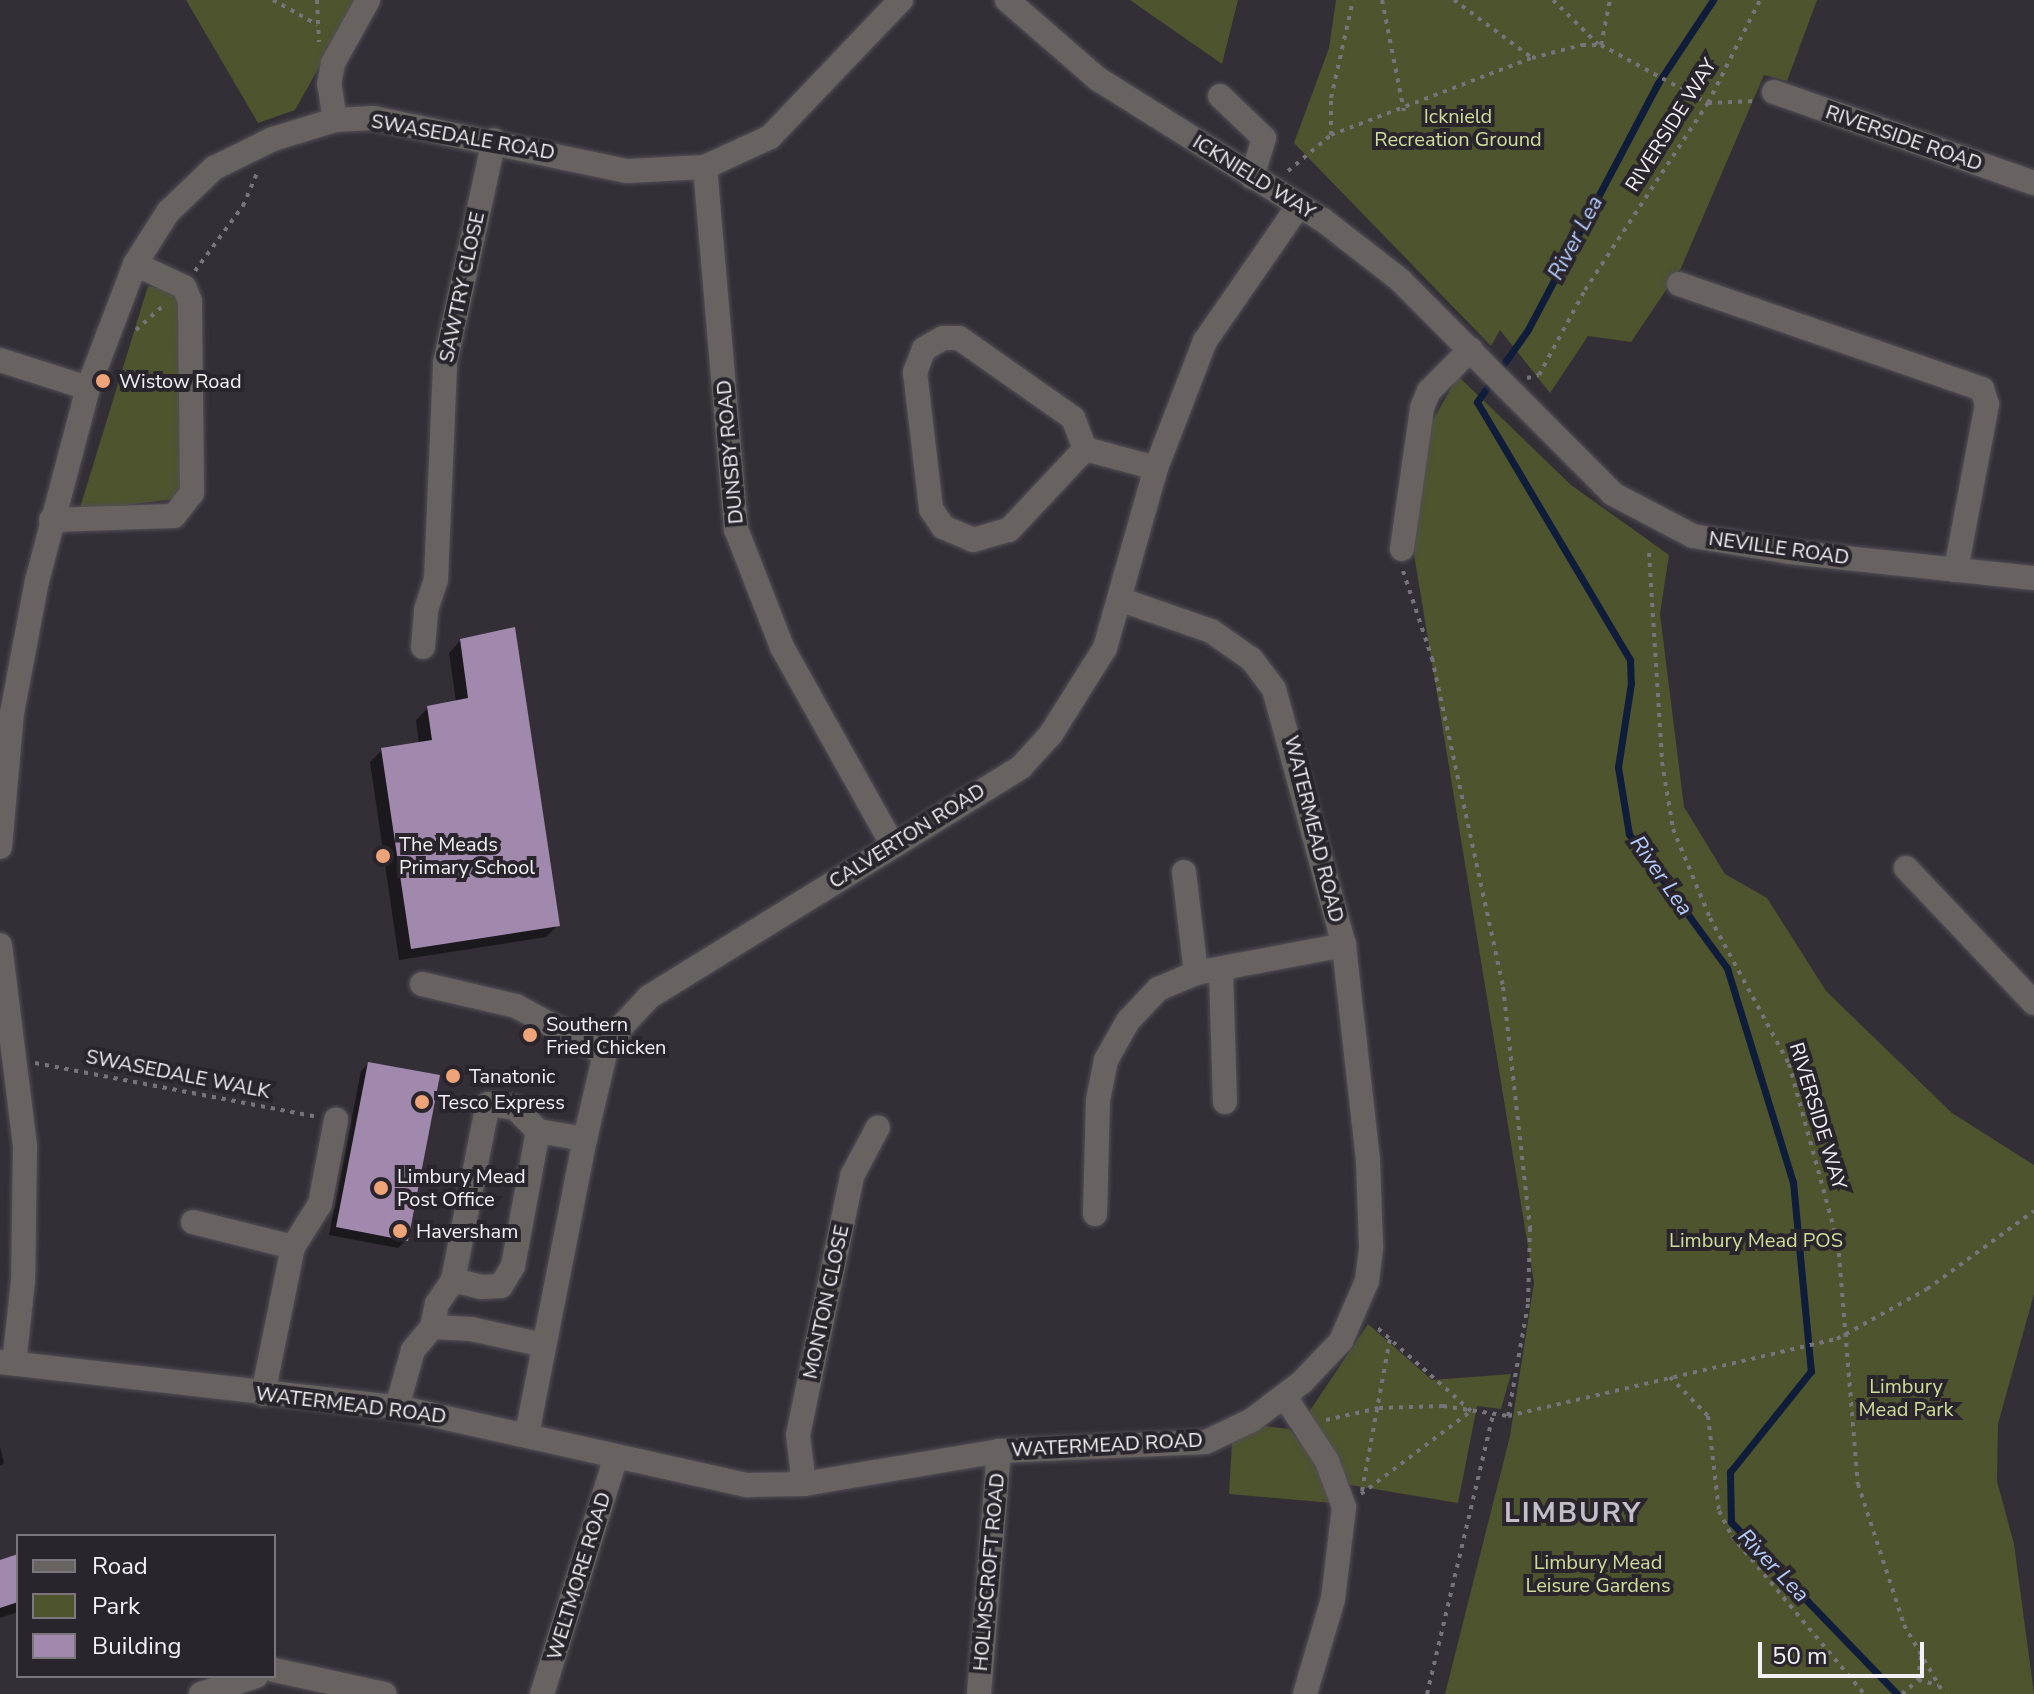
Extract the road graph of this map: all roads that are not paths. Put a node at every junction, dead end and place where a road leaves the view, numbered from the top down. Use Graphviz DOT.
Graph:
graph roads {
  1 [pos="368,0"];
  2 [pos="901,0"];
  3 [pos="1007,0"];
  4 [pos="1774,92"];
  5 [pos="1220,96"];
  6 [pos="335,120"];
  7 [pos="494,140"];
  8 [pos="705,167"];
  9 [pos="1260,182"];
  10 [pos="2034,183"];
  11 [pos="1297,208"];
  12 [pos="135,264"];
  13 [pos="1679,284"];
  14 [pos="1471,349"];
  15 [pos="0,360"];
  16 [pos="1490,369"];
  17 [pos="88,388"];
  18 [pos="1085,449"];
  19 [pos="1156,468"];
  20 [pos="51,520"];
  21 [pos="1402,549"];
  22 [pos="1956,570"];
  23 [pos="2034,578"];
  24 [pos="1119,599"];
  25 [pos="423,647"];
  26 [pos="6,712"];
  27 [pos="892,844"];
  28 [pos="0,847"];
  29 [pos="1906,868"];
  30 [pos="1184,872"];
  31 [pos="0,945"];
  32 [pos="1344,945"];
  33 [pos="1221,969"];
  34 [pos="1196,973"];
  35 [pos="422,984"];
  36 [pos="2034,1003"];
  37 [pos="4,1018"];
  38 [pos="605,1054"];
  39 [pos="1225,1102"];
  40 [pos="336,1120"];
  41 [pos="878,1127"];
  42 [pos="538,1131"];
  43 [pos="585,1139"];
  44 [pos="1095,1214"];
  45 [pos="193,1222"];
  46 [pos="293,1247"];
  47 [pos="453,1280"];
  48 [pos="432,1327"];
  49 [pos="544,1345"];
  50 [pos="7,1363"];
  51 [pos="263,1394"];
  52 [pos="1285,1397"];
  53 [pos="397,1407"];
  54 [pos="527,1434"];
  55 [pos="999,1451"];
  56 [pos="616,1457"];
  57 [pos="804,1484"];
  58 [pos="276,1670"];
  59 [pos="250,1678"];
  60 [pos="201,1694"];
  61 [pos="384,1694"];
  62 [pos="542,1694"];
  63 [pos="979,1694"];
  64 [pos="1305,1694"];
  1 -- 6 [label="street"];
  2 -- 8 [label="street, SWASEDALE ROAD"];
  3 -- 9 [label="street, ICKNIELD WAY"];
  4 -- 10 [label="street, RIVERSIDE ROAD"];
  5 -- 9 [label="street"];
  6 -- 7 [label="street, SWASEDALE ROAD"];
  6 -- 12 [label="street, SWASEDALE ROAD"];
  7 -- 8 [label="street, SWASEDALE ROAD"];
  7 -- 25 [label="street, SAWTRY CLOSE"];
  8 -- 27 [label="street, DUNSBY ROAD"];
  9 -- 11 [label="street, ICKNIELD WAY"];
  11 -- 14 [label="street, ICKNIELD WAY"];
  11 -- 19 [label="street, CALVERTON ROAD"];
  12 -- 17 [label="street, SWASEDALE ROAD"];
  12 -- 20 [label="street"];
  13 -- 22 [label="street"];
  14 -- 16 [label="street, ICKNIELD WAY"];
  14 -- 21 [label="street"];
  15 -- 17 [label="street"];
  16 -- 22 [label="street, NEVILLE ROAD"];
  17 -- 20 [label="street, SWASEDALE ROAD"];
  18 -- 18 [label="street"];
  18 -- 19 [label="street"];
  19 -- 24 [label="street, CALVERTON ROAD"];
  20 -- 26 [label="street, SWASEDALE ROAD"];
  22 -- 23 [label="street, NEVILLE ROAD"];
  24 -- 27 [label="street, CALVERTON ROAD"];
  24 -- 32 [label="street, WATERMEAD ROAD"];
  26 -- 28 [label="street, SWASEDALE ROAD"];
  27 -- 38 [label="street, CALVERTON ROAD"];
  29 -- 36 [label="street"];
  30 -- 34 [label="street"];
  31 -- 37 [label="street"];
  32 -- 33 [label="street"];
  32 -- 52 [label="street, WATERMEAD ROAD"];
  33 -- 34 [label="street"];
  33 -- 39 [label="street"];
  34 -- 44 [label="street"];
  35 -- 38 [label="street"];
  37 -- 50 [label="street"];
  38 -- 43 [label="street, CALVERTON ROAD"];
  40 -- 46 [label="street"];
  41 -- 57 [label="street, MONTON CLOSE"];
  42 -- 43 [label="street"];
  42 -- 47 [label="street"];
  42 -- 47 [label="street"];
  43 -- 49 [label="street, CALVERTON ROAD"];
  45 -- 46 [label="street"];
  46 -- 51 [label="street"];
  47 -- 48 [label="street"];
  48 -- 49 [label="street"];
  48 -- 53 [label="street"];
  49 -- 54 [label="street, CALVERTON ROAD"];
  50 -- 51 [label="street, WATERMEAD ROAD"];
  51 -- 53 [label="street, WATERMEAD ROAD"];
  52 -- 55 [label="street, WATERMEAD ROAD"];
  52 -- 64 [label="street"];
  53 -- 54 [label="street, WATERMEAD ROAD"];
  54 -- 56 [label="street, WATERMEAD ROAD"];
  55 -- 57 [label="street, WATERMEAD ROAD"];
  55 -- 63 [label="street, HOLMSCROFT ROAD"];
  56 -- 57 [label="street, WATERMEAD ROAD"];
  56 -- 62 [label="street, WELTMORE ROAD"];
  58 -- 61 [label="street"];
  59 -- 60 [label="street"];
}
